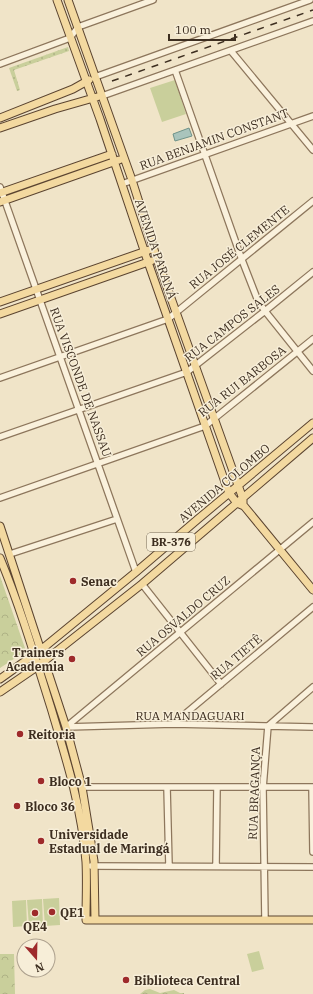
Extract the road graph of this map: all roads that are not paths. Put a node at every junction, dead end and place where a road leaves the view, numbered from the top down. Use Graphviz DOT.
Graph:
graph roads {
  1 [pos="57,0"];
  2 [pos="153,0"];
  3 [pos="310,0"];
  4 [pos="67,1"];
  5 [pos="313,21"];
  6 [pos="78,27"];
  7 [pos="70,38"];
  8 [pos="230,50"];
  9 [pos="86,51"];
  10 [pos="0,64"];
  11 [pos="80,64"];
  12 [pos="175,70"];
  13 [pos="95,77"];
  14 [pos="86,82"];
  15 [pos="102,96"];
  16 [pos="93,98"];
  17 [pos="313,116"];
  18 [pos="0,118"];
  19 [pos="100,119"];
  20 [pos="292,124"];
  21 [pos="112,126"];
  22 [pos="0,128"];
  23 [pos="313,150"];
  24 [pos="112,154"];
  25 [pos="206,155"];
  26 [pos="124,159"];
  27 [pos="115,162"];
  28 [pos="132,180"];
  29 [pos="122,184"];
  30 [pos="0,191"];
  31 [pos="128,198"];
  32 [pos="2,201"];
  33 [pos="313,201"];
  34 [pos="141,208"];
  35 [pos="153,248"];
  36 [pos="145,251"];
  37 [pos="157,258"];
  38 [pos="242,260"];
  39 [pos="148,262"];
  40 [pos="313,272"];
  41 [pos="154,277"];
  42 [pos="166,285"];
  43 [pos="36,290"];
  44 [pos="39,300"];
  45 [pos="0,302"];
  46 [pos="265,311"];
  47 [pos="176,313"];
  48 [pos="0,314"];
  49 [pos="168,319"];
  50 [pos="185,340"];
  51 [pos="313,340"];
  52 [pos="298,352"];
  53 [pos="180,354"];
  54 [pos="60,357"];
  55 [pos="195,366"];
  56 [pos="313,371"];
  57 [pos="187,372"];
  58 [pos="0,378"];
  59 [pos="190,383"];
  60 [pos="204,392"];
  61 [pos="79,410"];
  62 [pos="214,419"];
  63 [pos="313,425"];
  64 [pos="205,426"];
  65 [pos="0,437"];
  66 [pos="311,440"];
  67 [pos="98,463"];
  68 [pos="234,475"];
  69 [pos="224,479"];
  70 [pos="238,486"];
  71 [pos="230,493"];
  72 [pos="0,498"];
  73 [pos="241,502"];
  74 [pos="117,518"];
  75 [pos="313,522"];
  76 [pos="0,526"];
  77 [pos="279,550"];
  78 [pos="0,557"];
  79 [pos="11,558"];
  80 [pos="136,572"];
  81 [pos="19,583"];
  82 [pos="142,584"];
  83 [pos="313,590"];
  84 [pos="14,596"];
  85 [pos="105,597"];
  86 [pos="313,606"];
  87 [pos="113,607"];
  88 [pos="84,614"];
  89 [pos="91,623"];
  90 [pos="180,632"];
  91 [pos="42,649"];
  92 [pos="34,654"];
  93 [pos="45,661"];
  94 [pos="38,666"];
  95 [pos="0,679"];
  96 [pos="221,684"];
  97 [pos="313,687"];
  98 [pos="0,692"];
  99 [pos="173,724"];
  100 [pos="268,726"];
  101 [pos="66,727"];
  102 [pos="313,727"];
  103 [pos="82,787"];
  104 [pos="167,787"];
  105 [pos="217,787"];
  106 [pos="313,787"];
  107 [pos="263,788"];
  108 [pos="87,814"];
  109 [pos="81,828"];
  110 [pos="313,852"];
  111 [pos="86,866"];
  112 [pos="94,866"];
  113 [pos="169,866"];
  114 [pos="216,866"];
  115 [pos="263,866"];
  116 [pos="313,866"];
  117 [pos="95,920"];
  118 [pos="265,920"];
  119 [pos="313,920"];
  1 -- 7 [label="main road, AVENIDA PARANÁ"];
  2 -- 6 [label="street"];
  3 -- 13 [label="street"];
  4 -- 6 [label="main road, AVENIDA PARANÁ"];
  5 -- 8 [label="street"];
  6 -- 7 [label="street"];
  6 -- 9 [label="main road, AVENIDA PARANÁ"];
  7 -- 10 [label="street"];
  7 -- 11 [label="main road, AVENIDA PARANÁ"];
  8 -- 12 [label="street"];
  8 -- 20 [label="street"];
  9 -- 11 [label="main road"];
  9 -- 13 [label="main road, AVENIDA PARANÁ"];
  11 -- 14 [label="main road, AVENIDA PARANÁ"];
  12 -- 15 [label="street"];
  12 -- 25 [label="street"];
  13 -- 14 [label="main road"];
  13 -- 15 [label="main road, AVENIDA PARANÁ"];
  14 -- 16 [label="main road, AVENIDA PARANÁ"];
  14 -- 18 [label="main road"];
  15 -- 16 [label="main road"];
  15 -- 21 [label="main road, AVENIDA PARANÁ"];
  16 -- 19 [label="main road, AVENIDA PARANÁ"];
  16 -- 22 [label="main road"];
  17 -- 20 [label="street, RUA BENJAMIN CONSTANT"];
  19 -- 21 [label="main road"];
  19 -- 24 [label="main road, AVENIDA PARANÁ"];
  20 -- 23 [label="street"];
  20 -- 25 [label="street, RUA BENJAMIN CONSTANT"];
  21 -- 26 [label="main road, AVENIDA PARANÁ"];
  24 -- 27 [label="main road, AVENIDA PARANÁ"];
  24 -- 30 [label="main road"];
  25 -- 28 [label="street, RUA BENJAMIN CONSTANT"];
  25 -- 38 [label="street"];
  26 -- 27 [label="main road"];
  26 -- 28 [label="main road, AVENIDA PARANÁ"];
  27 -- 29 [label="main road, AVENIDA PARANÁ"];
  27 -- 32 [label="main road"];
  28 -- 29 [label="street, RUA BENJAMIN CONSTANT"];
  28 -- 34 [label="main road, AVENIDA PARANÁ"];
  29 -- 31 [label="main road, AVENIDA PARANÁ"];
  30 -- 32 [label="street, RUA VISCONDE DE NASSAU"];
  31 -- 34 [label="main road"];
  31 -- 36 [label="main road, AVENIDA PARANÁ"];
  32 -- 43 [label="street, RUA VISCONDE DE NASSAU"];
  33 -- 38 [label="street, RUA JOSÉ CLEMENTE"];
  34 -- 35 [label="main road, AVENIDA PARANÁ"];
  35 -- 36 [label="main road"];
  35 -- 37 [label="main road, AVENIDA PARANÁ"];
  36 -- 39 [label="main road, AVENIDA PARANÁ"];
  36 -- 43 [label="main road"];
  37 -- 39 [label="main road"];
  37 -- 42 [label="main road, AVENIDA PARANÁ"];
  38 -- 46 [label="street"];
  38 -- 47 [label="street, RUA JOSÉ CLEMENTE"];
  39 -- 41 [label="main road, AVENIDA PARANÁ"];
  39 -- 44 [label="main road"];
  40 -- 46 [label="street, RUA CAMPOS SALES"];
  41 -- 42 [label="main road"];
  41 -- 49 [label="main road, AVENIDA PARANÁ"];
  42 -- 47 [label="main road, AVENIDA PARANÁ"];
  43 -- 44 [label="street, RUA VISCONDE DE NASSAU"];
  43 -- 45 [label="main road"];
  44 -- 48 [label="main road"];
  44 -- 54 [label="street, RUA VISCONDE DE NASSAU"];
  46 -- 52 [label="street"];
  46 -- 55 [label="street, RUA CAMPOS SALES"];
  47 -- 49 [label="street, RUA JOSÉ CLEMENTE"];
  47 -- 50 [label="main road, AVENIDA PARANÁ"];
  49 -- 53 [label="main road, AVENIDA PARANÁ"];
  49 -- 54 [label="street, RUA JOSÉ CLEMENTE"];
  50 -- 53 [label="main road"];
  50 -- 55 [label="main road, AVENIDA PARANÁ"];
  51 -- 52 [label="street, RUA RUI BARBOSA"];
  52 -- 56 [label="street"];
  52 -- 62 [label="street, RUA RUI BARBOSA"];
  53 -- 57 [label="main road, AVENIDA PARANÁ"];
  54 -- 58 [label="street, RUA JOSÉ CLEMENTE"];
  54 -- 61 [label="street, RUA VISCONDE DE NASSAU"];
  55 -- 57 [label="street, RUA CAMPOS SALES"];
  55 -- 60 [label="main road, AVENIDA PARANÁ"];
  57 -- 59 [label="main road, AVENIDA PARANÁ"];
  57 -- 61 [label="street, RUA CAMPOS SALES"];
  59 -- 60 [label="main road"];
  59 -- 64 [label="main road, AVENIDA PARANÁ"];
  60 -- 62 [label="main road, AVENIDA PARANÁ"];
  61 -- 65 [label="street, RUA CAMPOS SALES"];
  61 -- 67 [label="street, RUA VISCONDE DE NASSAU"];
  62 -- 64 [label="street, RUA RUI BARBOSA"];
  62 -- 68 [label="main road, AVENIDA PARANÁ"];
  63 -- 66 [label="main road"];
  63 -- 70 [label="main road, AVENIDA COLOMBO / BR-376"];
  64 -- 67 [label="street, RUA RUI BARBOSA"];
  64 -- 69 [label="main road, AVENIDA PARANÁ"];
  66 -- 73 [label="main road, AVENIDA COLOMBO / BR-376"];
  67 -- 72 [label="street, RUA RUI BARBOSA"];
  67 -- 74 [label="street, RUA VISCONDE DE NASSAU"];
  68 -- 69 [label="main road"];
  68 -- 70 [label="main road, AVENIDA PARANÁ"];
  69 -- 71 [label="main road, AVENIDA PARANÁ"];
  70 -- 71 [label="main road, AVENIDA COLOMBO / BR-376"];
  70 -- 73 [label="main road, AVENIDA PARANÁ"];
  71 -- 73 [label="main road, AVENIDA PARANÁ"];
  71 -- 80 [label="main road, AVENIDA COLOMBO / BR-376"];
  73 -- 77 [label="main road"];
  73 -- 82 [label="main road, AVENIDA COLOMBO / BR-376"];
  74 -- 79 [label="street"];
  74 -- 80 [label="street, RUA VISCONDE DE NASSAU"];
  75 -- 77 [label="street, RUA OSVALDO CRUZ"];
  76 -- 79 [label="main road"];
  77 -- 83 [label="main road"];
  77 -- 90 [label="street, RUA OSVALDO CRUZ"];
  78 -- 79 [label="main road"];
  78 -- 84 [label="main road"];
  79 -- 81 [label="main road"];
  80 -- 85 [label="main road, AVENIDA COLOMBO / BR-376"];
  81 -- 84 [label="main road"];
  81 -- 91 [label="main road"];
  82 -- 87 [label="main road, AVENIDA COLOMBO / BR-376"];
  82 -- 90 [label="street"];
  84 -- 92 [label="main road"];
  85 -- 87 [label="main road"];
  85 -- 88 [label="main road, AVENIDA COLOMBO / BR-376"];
  86 -- 96 [label="street, RUA TIETÊ"];
  87 -- 89 [label="main road, AVENIDA COLOMBO / BR-376"];
  88 -- 89 [label="main road"];
  88 -- 91 [label="main road, AVENIDA COLOMBO / BR-376"];
  89 -- 93 [label="main road, AVENIDA COLOMBO / BR-376"];
  90 -- 96 [label="street"];
  90 -- 101 [label="street, RUA OSVALDO CRUZ"];
  91 -- 92 [label="main road, AVENIDA COLOMBO"];
  91 -- 93 [label="main road"];
  92 -- 94 [label="main road"];
  92 -- 95 [label="main road, AVENIDA COLOMBO"];
  93 -- 94 [label="main road, AVENIDA COLOMBO"];
  93 -- 101 [label="main road"];
  94 -- 98 [label="main road, AVENIDA COLOMBO"];
  94 -- 109 [label="main road"];
  96 -- 99 [label="street, RUA TIETÊ"];
  97 -- 100 [label="street"];
  99 -- 100 [label="street, RUA MANDAGUARI"];
  99 -- 101 [label="street, RUA MANDAGUARI"];
  100 -- 102 [label="street, RUA MANDAGUARI"];
  100 -- 107 [label="street, RUA BRAGANÇA"];
  101 -- 103 [label="main road"];
  103 -- 104 [label="street"];
  103 -- 108 [label="main road"];
  104 -- 105 [label="street"];
  104 -- 113 [label="street"];
  105 -- 107 [label="street"];
  105 -- 114 [label="street"];
  106 -- 107 [label="street"];
  106 -- 110 [label="street"];
  107 -- 115 [label="street, RUA BRAGANÇA"];
  108 -- 109 [label="main road"];
  108 -- 112 [label="main road"];
  109 -- 111 [label="main road"];
  111 -- 112 [label="street"];
  111 -- 117 [label="main road"];
  112 -- 113 [label="street"];
  112 -- 117 [label="main road"];
  113 -- 114 [label="street"];
  114 -- 115 [label="street"];
  115 -- 116 [label="street"];
  115 -- 118 [label="street, RUA BRAGANÇA"];
  117 -- 118 [label="main road"];
  118 -- 119 [label="main road"];
}
